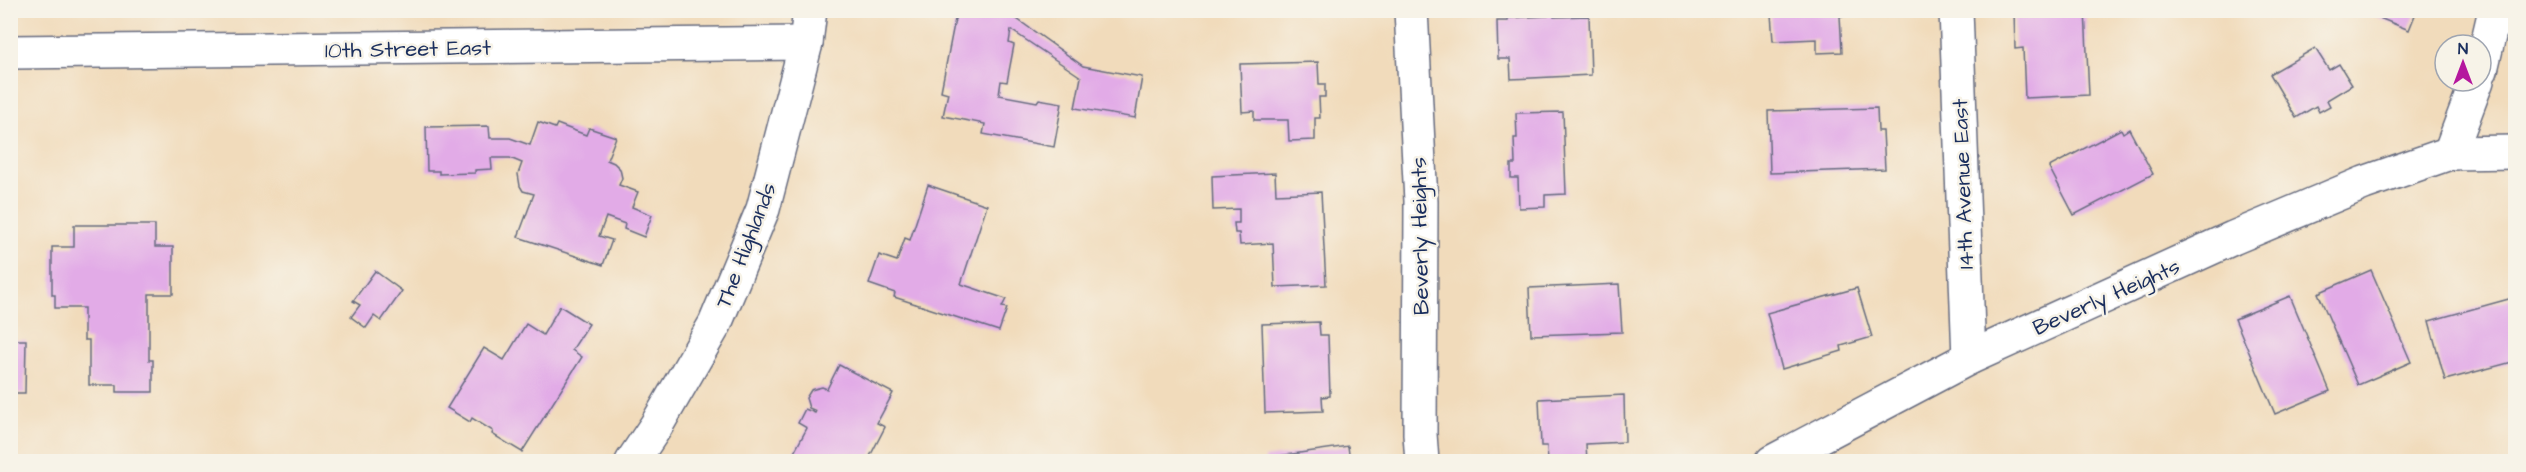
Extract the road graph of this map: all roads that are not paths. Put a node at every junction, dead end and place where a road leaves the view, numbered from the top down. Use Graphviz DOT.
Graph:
graph roads {
  1 [pos="810,10"];
  2 [pos="1411,10"];
  3 [pos="1956,10"];
  4 [pos="2495,10"];
  5 [pos="2490,33"];
  6 [pos="806,43"];
  7 [pos="10,52"];
  8 [pos="2472,93"];
  9 [pos="2516,152"];
  10 [pos="2450,153"];
  11 [pos="1969,358"];
  12 [pos="632,462"];
  13 [pos="1422,462"];
  14 [pos="1772,462"];
  1 -- 6 [label="street, The Highlands"];
  2 -- 13 [label="street, Beverly Heights"];
  3 -- 11 [label="street, 14th Avenue East"];
  4 -- 5 [label="street"];
  6 -- 7 [label="street, 10th Street East"];
  6 -- 12 [label="street, The Highlands"];
  8 -- 10 [label="street"];
  9 -- 10 [label="street"];
  10 -- 11 [label="street, Beverly Heights"];
  11 -- 14 [label="street, Beverly Heights"];
}
